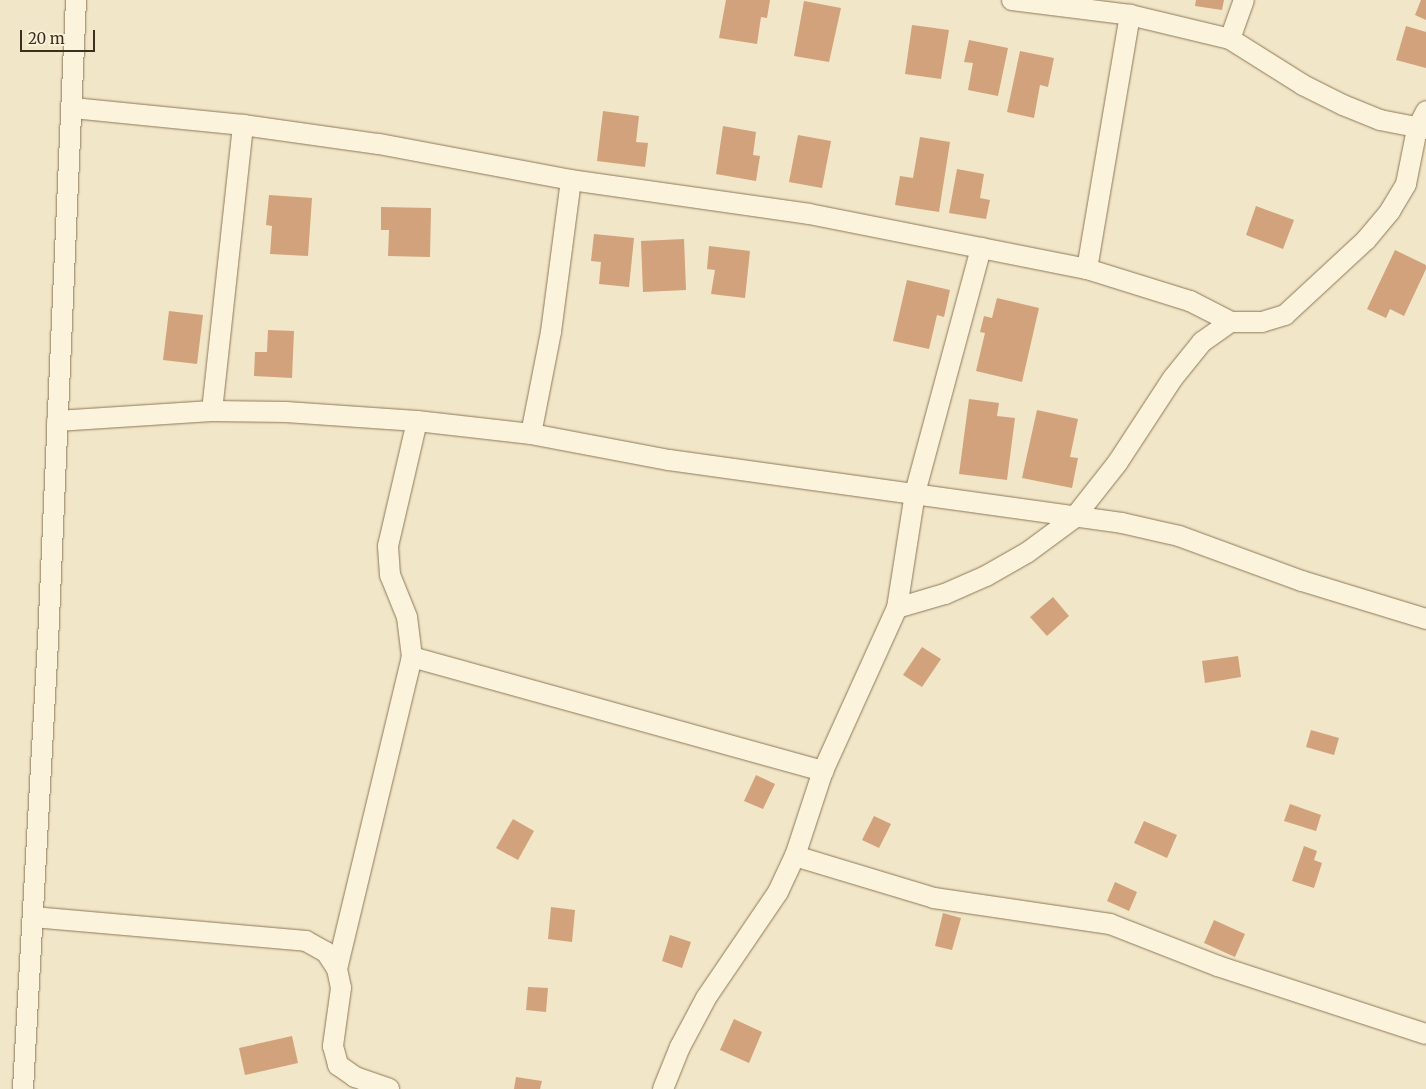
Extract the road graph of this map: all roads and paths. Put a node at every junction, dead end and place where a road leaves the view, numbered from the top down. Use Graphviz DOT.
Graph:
graph roads {
  1 [pos="76,0"];
  2 [pos="1012,0"];
  3 [pos="1244,0"];
  4 [pos="1130,15"];
  5 [pos="1230,39"];
  6 [pos="73,108"];
  7 [pos="1423,123"];
  8 [pos="243,124"];
  9 [pos="571,180"];
  10 [pos="981,248"];
  11 [pos="1087,269"];
  12 [pos="1231,322"];
  13 [pos="212,411"];
  14 [pos="57,421"];
  15 [pos="417,421"];
  16 [pos="531,434"];
  17 [pos="915,493"];
  18 [pos="1074,518"];
  19 [pos="897,608"];
  20 [pos="1426,619"];
  21 [pos="412,657"];
  22 [pos="823,771"];
  23 [pos="795,856"];
  24 [pos="33,917"];
  25 [pos="337,968"];
  26 [pos="1426,1034"];
  27 [pos="24,1089"];
  28 [pos="389,1089"];
  29 [pos="663,1089"];
  1 -- 6 [label="street"];
  2 -- 4 [label="street"];
  3 -- 5 [label="street"];
  4 -- 5 [label="street"];
  4 -- 11 [label="street"];
  5 -- 7 [label="street"];
  6 -- 8 [label="street"];
  6 -- 14 [label="street"];
  7 -- 12 [label="street"];
  8 -- 9 [label="street"];
  8 -- 13 [label="street"];
  9 -- 10 [label="street"];
  9 -- 16 [label="street"];
  10 -- 11 [label="street"];
  10 -- 17 [label="street"];
  11 -- 12 [label="street"];
  12 -- 18 [label="street"];
  13 -- 14 [label="street"];
  13 -- 15 [label="street"];
  14 -- 24 [label="street"];
  15 -- 16 [label="street"];
  15 -- 21 [label="street"];
  16 -- 17 [label="street"];
  17 -- 18 [label="street"];
  17 -- 19 [label="street"];
  18 -- 19 [label="street"];
  18 -- 20 [label="street"];
  19 -- 22 [label="street"];
  21 -- 22 [label="street"];
  21 -- 25 [label="street"];
  22 -- 23 [label="street"];
  23 -- 26 [label="street"];
  23 -- 29 [label="street"];
  24 -- 25 [label="street"];
  24 -- 27 [label="street"];
  25 -- 28 [label="street"];
}
